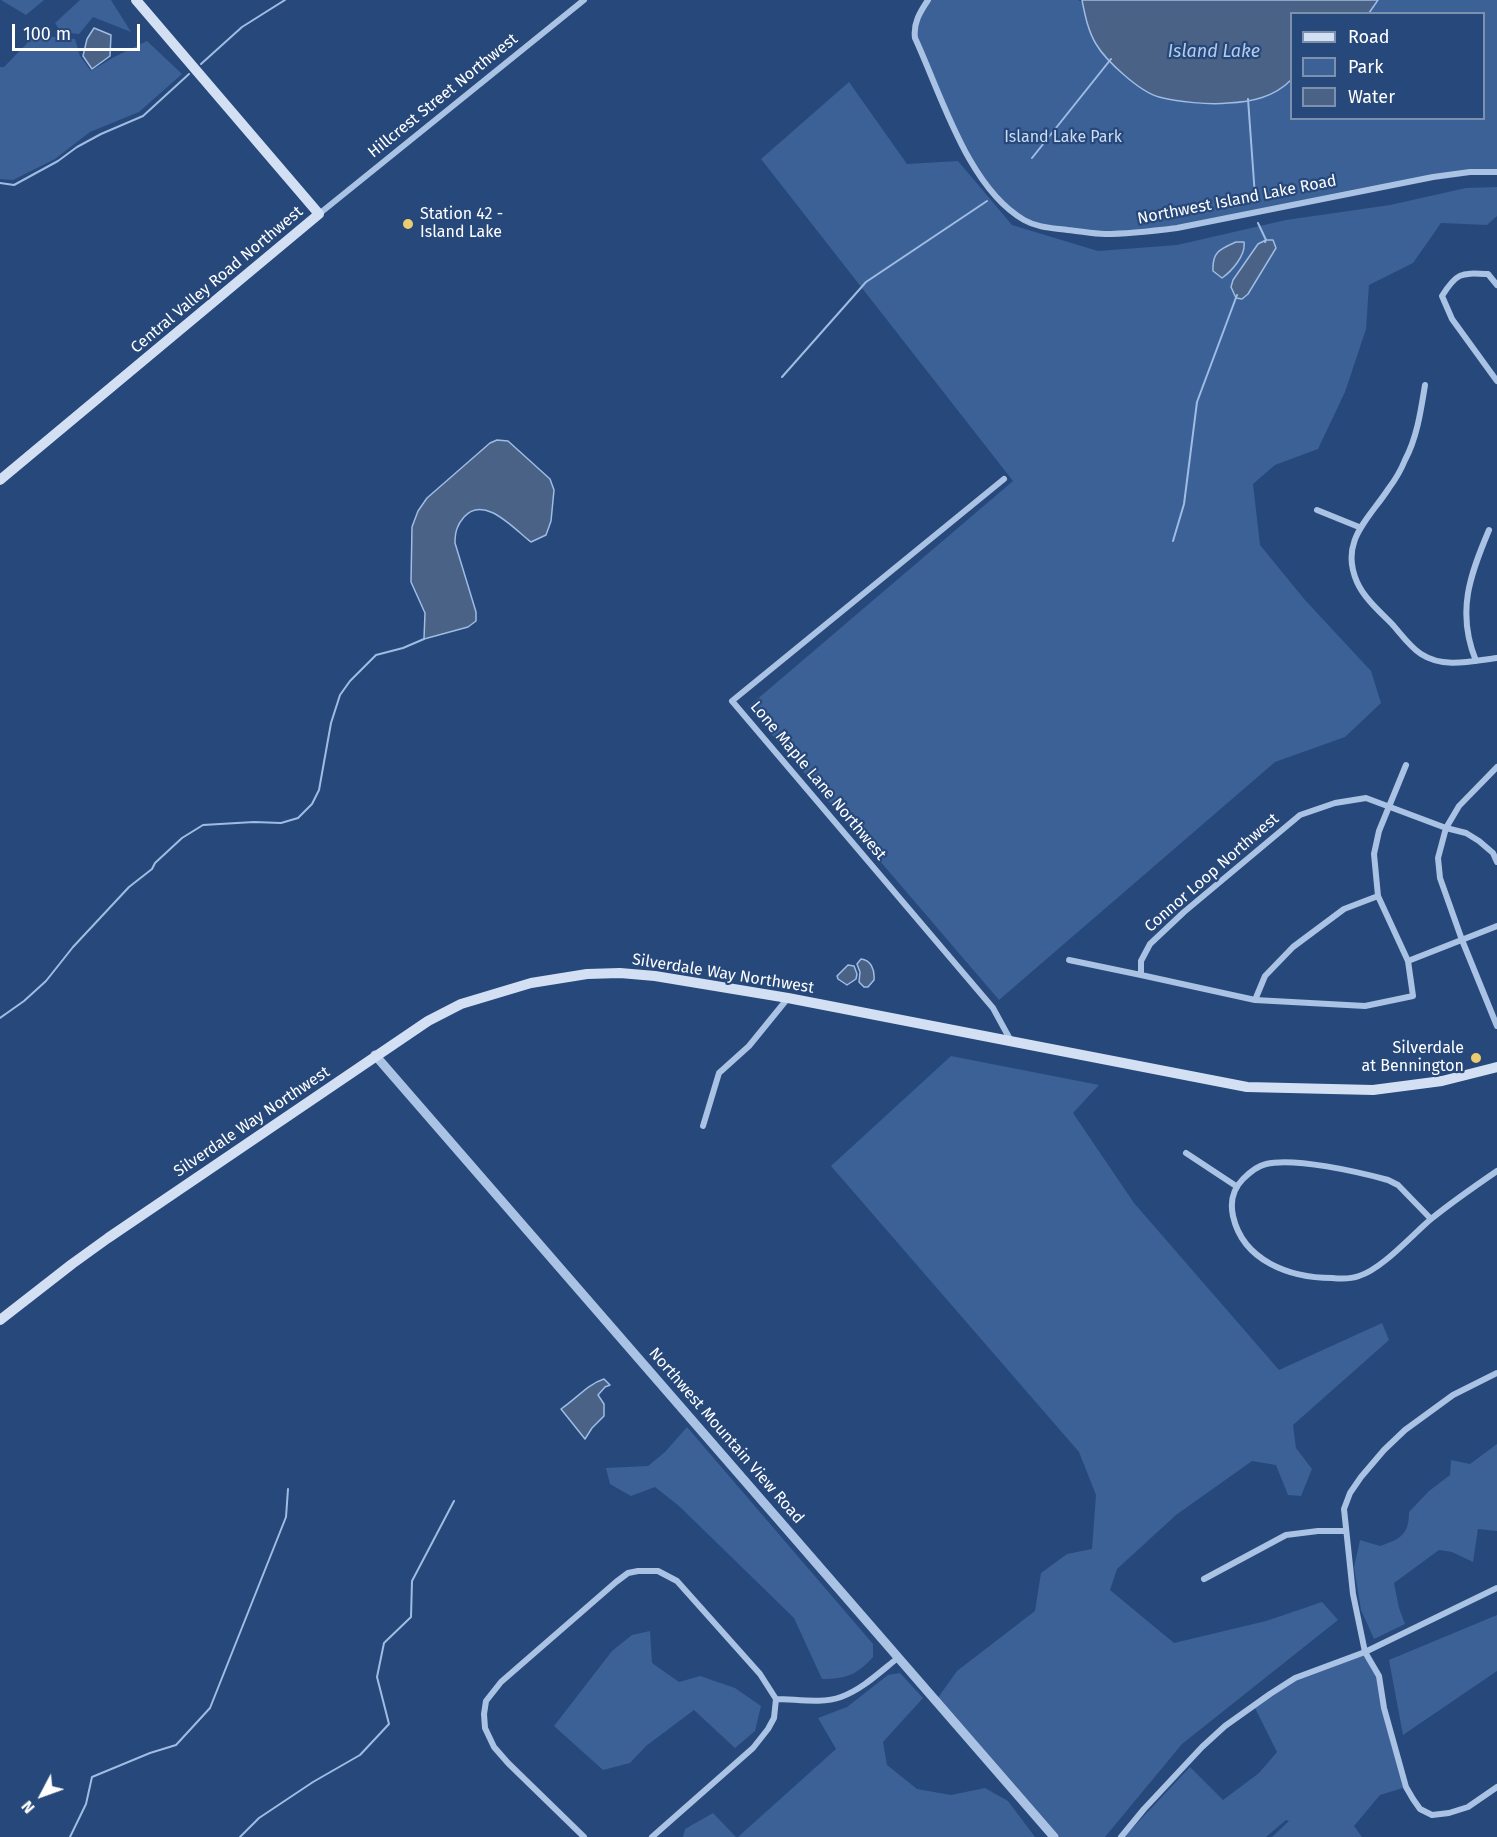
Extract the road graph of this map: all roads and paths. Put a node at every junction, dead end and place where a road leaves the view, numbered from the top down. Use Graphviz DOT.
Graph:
graph roads {
  1 [pos="136,0"];
  2 [pos="584,0"];
  3 [pos="928,0"];
  4 [pos="1497,172"];
  5 [pos="319,214"];
  6 [pos="1497,285"];
  7 [pos="1497,381"];
  8 [pos="1425,385"];
  9 [pos="1004,479"];
  10 [pos="0,480"];
  11 [pos="1317,510"];
  12 [pos="1359,527"];
  13 [pos="1490,530"];
  14 [pos="1497,658"];
  15 [pos="1476,661"];
  16 [pos="1406,765"];
  17 [pos="1497,766"];
  18 [pos="1389,806"];
  19 [pos="1446,828"];
  20 [pos="1497,862"];
  21 [pos="1378,896"];
  22 [pos="1497,926"];
  23 [pos="1462,940"];
  24 [pos="1069,960"];
  25 [pos="1408,961"];
  26 [pos="1141,975"];
  27 [pos="788,998"];
  28 [pos="1255,1000"];
  29 [pos="1497,1026"];
  30 [pos="1011,1042"];
  31 [pos="375,1055"];
  32 [pos="1497,1067"];
  33 [pos="703,1126"];
  34 [pos="1186,1153"];
  35 [pos="1497,1171"];
  36 [pos="1236,1186"];
  37 [pos="1431,1219"];
  38 [pos="0,1320"];
  39 [pos="1497,1373"];
  40 [pos="1346,1531"];
  41 [pos="1204,1579"];
  42 [pos="1497,1588"];
  43 [pos="1365,1652"];
  44 [pos="899,1657"];
  45 [pos="776,1699"];
  46 [pos="1497,1787"];
  47 [pos="584,1837"];
  48 [pos="652,1837"];
  49 [pos="1054,1837"];
  50 [pos="1121,1837"];
  1 -- 5 [label="main road, Central Valley Road Northwest"];
  2 -- 5 [label="street, Hillcrest Street Northwest"];
  3 -- 4 [label="street, Northwest Island Lake Road"];
  5 -- 10 [label="main road, Central Valley Road Northwest"];
  6 -- 7 [label="street"];
  8 -- 12 [label="street"];
  9 -- 30 [label="street, Lone Maple Lane Northwest"];
  11 -- 12 [label="street"];
  12 -- 15 [label="street"];
  13 -- 15 [label="street"];
  14 -- 15 [label="street"];
  16 -- 18 [label="street"];
  17 -- 19 [label="street"];
  18 -- 19 [label="street, Connor Loop Northwest"];
  18 -- 21 [label="street"];
  18 -- 26 [label="street, Connor Loop Northwest"];
  19 -- 20 [label="street, Connor Loop Northwest"];
  19 -- 23 [label="street"];
  21 -- 25 [label="street"];
  21 -- 28 [label="street"];
  22 -- 23 [label="street"];
  23 -- 25 [label="street"];
  23 -- 29 [label="street"];
  24 -- 26 [label="street"];
  25 -- 28 [label="street"];
  26 -- 28 [label="street"];
  27 -- 30 [label="main road, Silverdale Way Northwest"];
  27 -- 31 [label="main road, Silverdale Way Northwest"];
  27 -- 33 [label="street"];
  30 -- 32 [label="main road, Silverdale Way Northwest"];
  31 -- 38 [label="main road, Silverdale Way Northwest"];
  31 -- 44 [label="street, Northwest Mountain View Road"];
  34 -- 36 [label="street"];
  35 -- 37 [label="street"];
  36 -- 37 [label="street"];
  36 -- 37 [label="street"];
  39 -- 40 [label="street"];
  40 -- 41 [label="street"];
  40 -- 43 [label="street"];
  42 -- 43 [label="street"];
  43 -- 46 [label="street"];
  43 -- 50 [label="street"];
  44 -- 45 [label="street"];
  44 -- 49 [label="street, Northwest Mountain View Road"];
  45 -- 47 [label="street"];
  45 -- 48 [label="street"];
}
